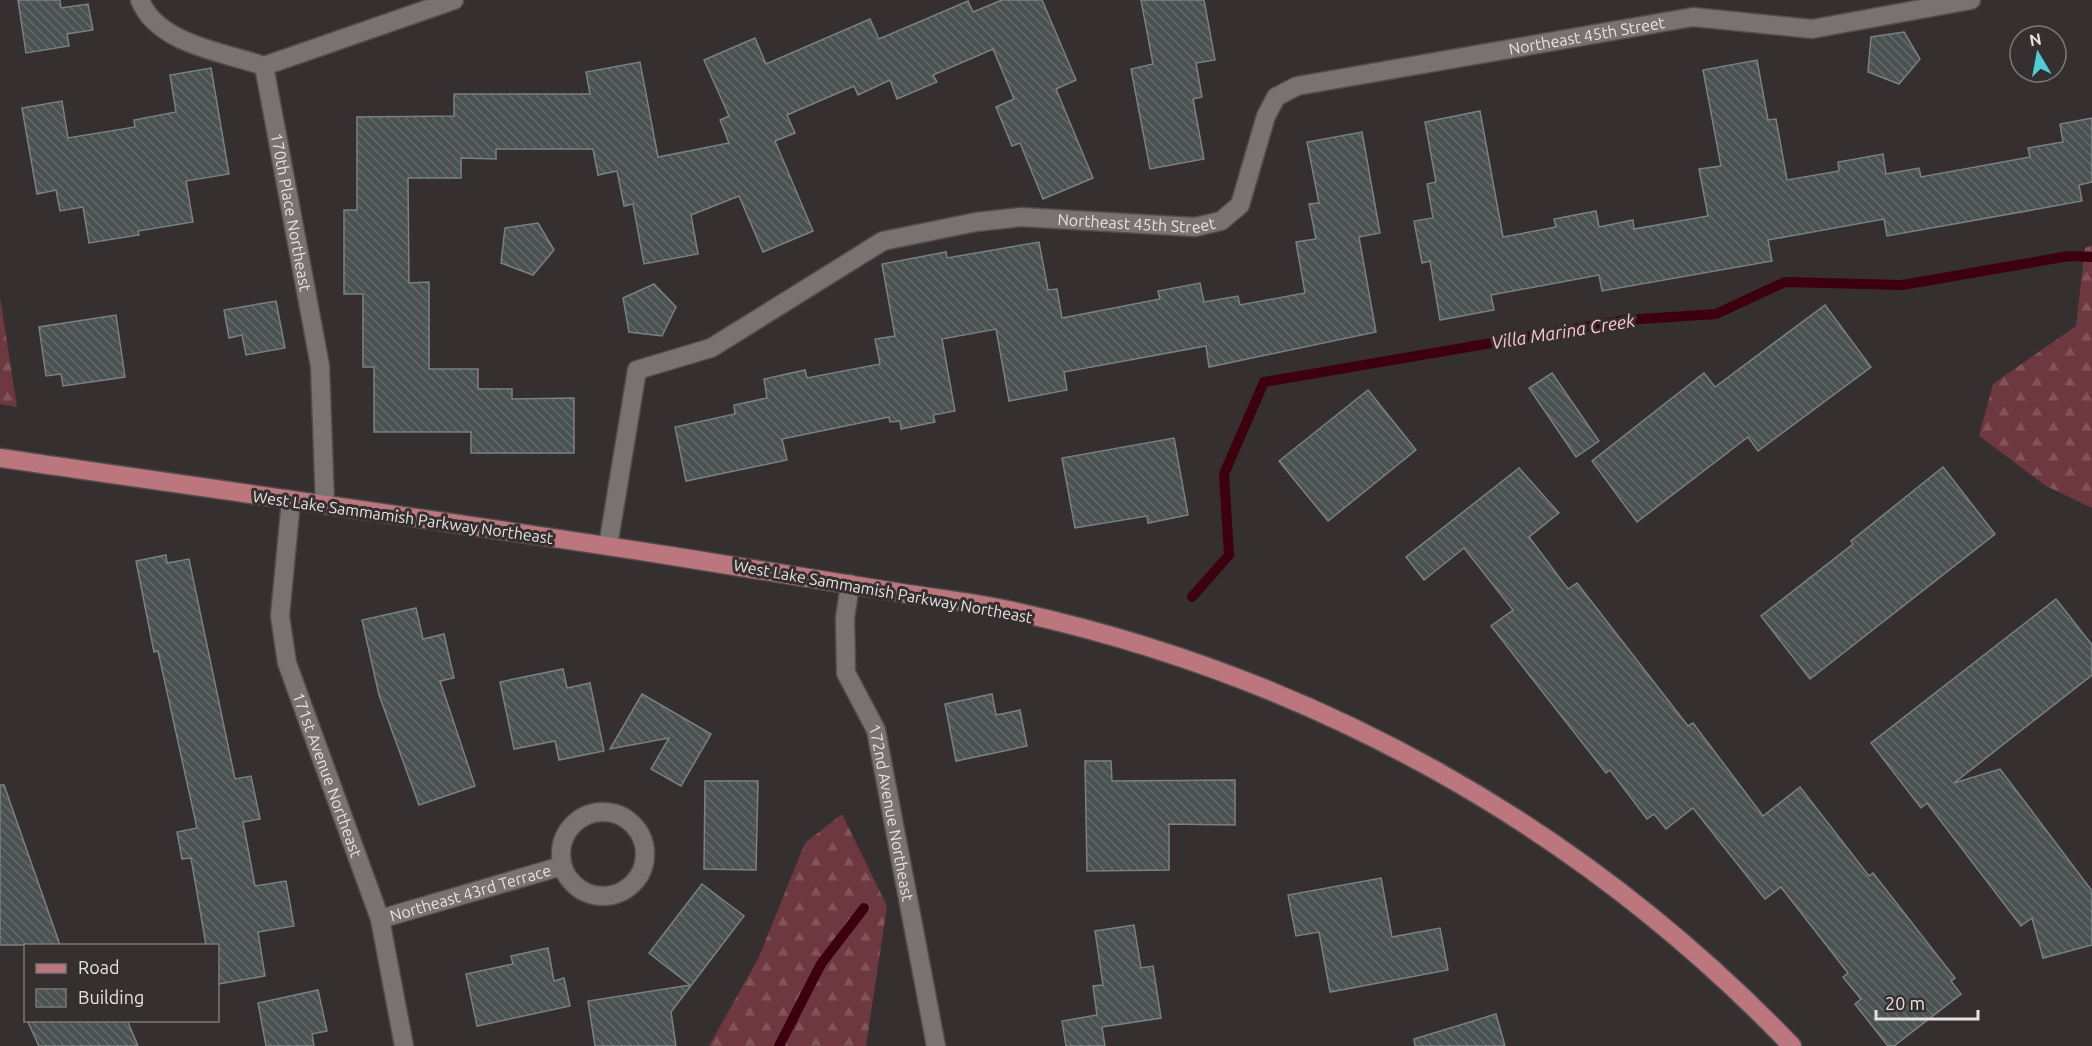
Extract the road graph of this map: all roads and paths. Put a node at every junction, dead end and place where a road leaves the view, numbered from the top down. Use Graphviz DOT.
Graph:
graph roads {
  1 [pos="140,0"];
  2 [pos="454,0"];
  3 [pos="1971,0"];
  4 [pos="264,66"];
  5 [pos="0,458"];
  6 [pos="291,501"];
  7 [pos="325,506"];
  8 [pos="608,546"];
  9 [pos="850,584"];
  10 [pos="562,866"];
  11 [pos="380,920"];
  12 [pos="404,1046"];
  13 [pos="936,1046"];
  14 [pos="1792,1046"];
  1 -- 4 [label="street"];
  2 -- 4 [label="street"];
  3 -- 8 [label="street, Northeast 45th Street"];
  4 -- 7 [label="street, 170th Place Northeast"];
  5 -- 6 [label="main road, West Lake Sammamish Parkway Northeast"];
  6 -- 7 [label="main road, West Lake Sammamish Parkway Northeast"];
  6 -- 11 [label="street, 171st Avenue Northeast"];
  7 -- 8 [label="main road, West Lake Sammamish Parkway Northeast"];
  8 -- 9 [label="main road, West Lake Sammamish Parkway Northeast"];
  9 -- 13 [label="street, 172nd Avenue Northeast"];
  9 -- 14 [label="main road, West Lake Sammamish Parkway Northeast"];
  10 -- 10 [label="street, Northeast 43rd Terrace"];
  10 -- 11 [label="street, Northeast 43rd Terrace"];
  11 -- 12 [label="street, 171st Avenue Northeast"];
}
